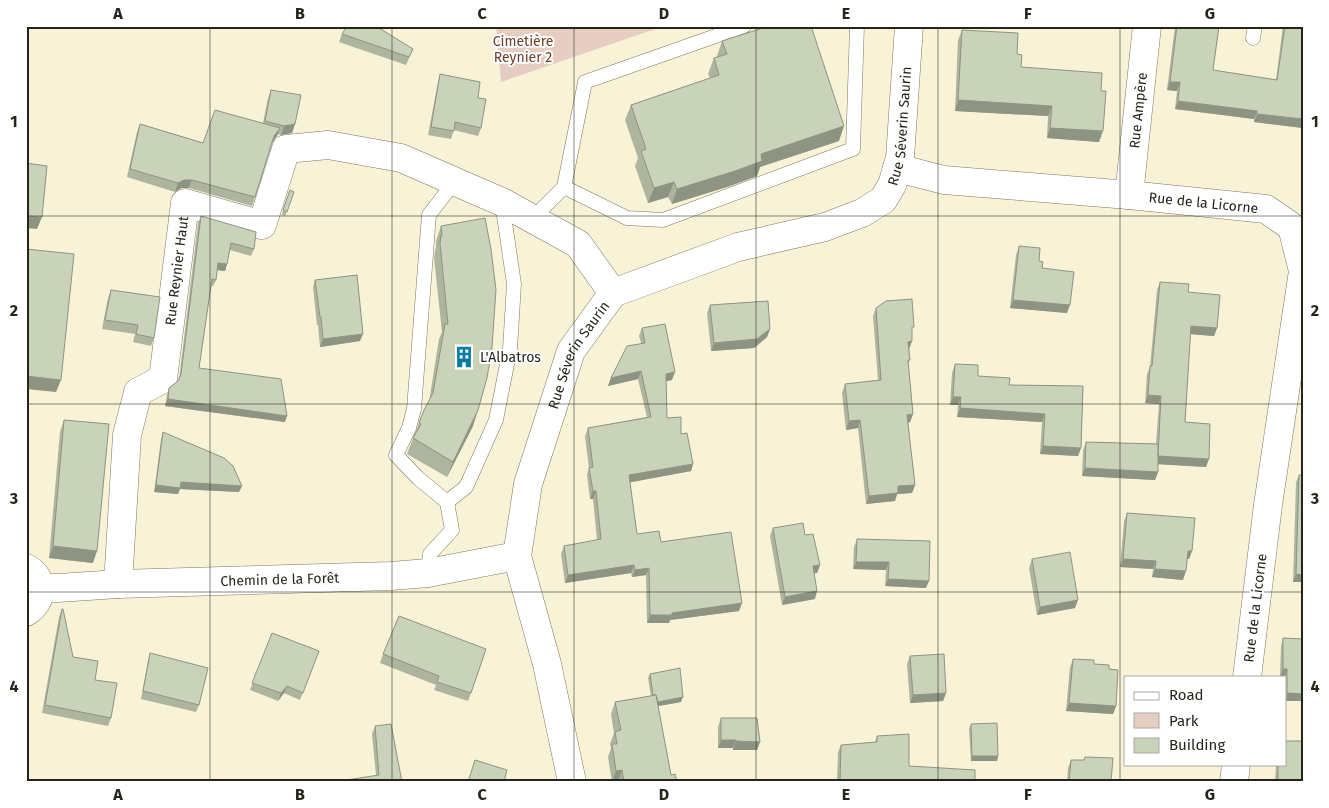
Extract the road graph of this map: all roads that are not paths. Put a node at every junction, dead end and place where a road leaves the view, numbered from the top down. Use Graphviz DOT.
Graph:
graph roads {
  1 [pos="744,26"];
  2 [pos="857,26"];
  3 [pos="908,26"];
  4 [pos="1147,26"];
  5 [pos="897,168"];
  6 [pos="455,181"];
  7 [pos="564,187"];
  8 [pos="1129,195"];
  9 [pos="502,202"];
  10 [pos="532,219"];
  11 [pos="613,294"];
  12 [pos="447,502"];
  13 [pos="517,556"];
  14 [pos="428,573"];
  15 [pos="33,578"];
  16 [pos="118,584"];
  17 [pos="26,612"];
  18 [pos="1247,676"];
  19 [pos="1236,766"];
  20 [pos="572,782"];
  21 [pos="1234,782"];
  1 -- 7 [label="lane"];
  2 -- 7 [label="lane"];
  3 -- 5 [label="street, Rue Séverin Saurin"];
  4 -- 8 [label="street, Rue Ampère"];
  5 -- 8 [label="street, Rue de la Licorne"];
  5 -- 11 [label="street, Rue Séverin Saurin"];
  6 -- 9 [label="street, Rue Reynier Haut"];
  6 -- 12 [label="lane"];
  6 -- 16 [label="street, Rue Reynier Haut"];
  7 -- 10 [label="lane"];
  8 -- 18 [label="street, Rue de la Licorne"];
  9 -- 10 [label="street, Rue Reynier Haut"];
  9 -- 12 [label="lane"];
  10 -- 11 [label="street, Rue Reynier Haut"];
  11 -- 13 [label="street, Rue Séverin Saurin"];
  12 -- 14 [label="lane"];
  13 -- 14 [label="street, Chemin de la Forêt"];
  13 -- 20 [label="street, Rue Séverin Saurin"];
  14 -- 16 [label="street, Chemin de la Forêt"];
  15 -- 16 [label="street, Chemin de la Forêt"];
  15 -- 17 [label="street"];
  19 -- 21 [label="street"];
}
